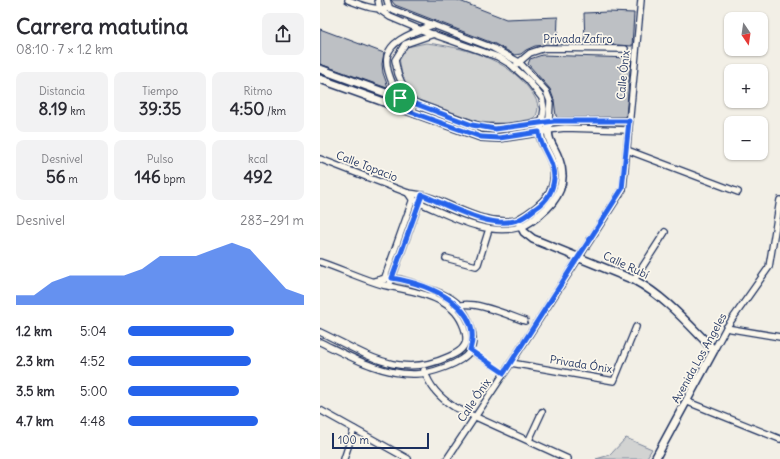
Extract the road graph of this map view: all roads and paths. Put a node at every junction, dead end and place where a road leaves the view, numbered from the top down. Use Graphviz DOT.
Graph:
graph roads {
  1 [pos="348,0"];
  2 [pos="378,0"];
  3 [pos="387,0"];
  4 [pos="641,0"];
  5 [pos="389,8"];
  6 [pos="380,10"];
  7 [pos="390,16"];
  8 [pos="433,25"];
  9 [pos="421,30"];
  10 [pos="445,30"];
  11 [pos="434,34"];
  12 [pos="625,49"];
  13 [pos="519,62"];
  14 [pos="515,68"];
  15 [pos="320,69"];
  16 [pos="320,79"];
  17 [pos="400,98"];
  18 [pos="410,103"];
  19 [pos="405,110"];
  20 [pos="415,114"];
  21 [pos="629,121"];
  22 [pos="542,122"];
  23 [pos="550,122"];
  24 [pos="548,130"];
  25 [pos="628,130"];
  26 [pos="539,132"];
  27 [pos="627,150"];
  28 [pos="320,159"];
  29 [pos="408,192"];
  30 [pos="738,192"];
  31 [pos="415,193"];
  32 [pos="422,195"];
  33 [pos="412,199"];
  34 [pos="780,200"];
  35 [pos="420,203"];
  36 [pos="520,223"];
  37 [pos="489,229"];
  38 [pos="665,232"];
  39 [pos="772,251"];
  40 [pos="780,252"];
  41 [pos="580,257"];
  42 [pos="446,258"];
  43 [pos="320,262"];
  44 [pos="385,277"];
  45 [pos="392,278"];
  46 [pos="634,280"];
  47 [pos="374,281"];
  48 [pos="383,284"];
  49 [pos="389,286"];
  50 [pos="459,305"];
  51 [pos="453,310"];
  52 [pos="525,322"];
  53 [pos="636,327"];
  54 [pos="726,328"];
  55 [pos="320,332"];
  56 [pos="780,337"];
  57 [pos="320,342"];
  58 [pos="470,350"];
  59 [pos="714,350"];
  60 [pos="511,363"];
  61 [pos="422,366"];
  62 [pos="425,373"];
  63 [pos="504,373"];
  64 [pos="688,402"];
  65 [pos="320,410"];
  66 [pos="542,412"];
  67 [pos="475,417"];
  68 [pos="354,429"];
  69 [pos="780,439"];
  70 [pos="529,440"];
  71 [pos="344,459"];
  72 [pos="408,459"];
  73 [pos="447,459"];
  74 [pos="568,459"];
  75 [pos="655,459"];
  1 -- 6 [label="street"];
  2 -- 6 [label="street"];
  3 -- 5 [label="street"];
  4 -- 21 [label="street, Calle Ónix"];
  5 -- 6 [label="street"];
  5 -- 7 [label="street"];
  5 -- 8 [label="street"];
  6 -- 7 [label="street"];
  7 -- 9 [label="street"];
  8 -- 9 [label="street"];
  8 -- 10 [label="street"];
  9 -- 11 [label="street"];
  9 -- 17 [label="street"];
  10 -- 11 [label="street"];
  10 -- 13 [label="street"];
  11 -- 14 [label="street"];
  11 -- 18 [label="street"];
  12 -- 13 [label="street, Privada Zafiro"];
  13 -- 14 [label="street, Privada Zafiro"];
  13 -- 23 [label="street"];
  14 -- 22 [label="street"];
  15 -- 17 [label="street"];
  16 -- 19 [label="street"];
  17 -- 18 [label="street"];
  17 -- 19 [label="street"];
  18 -- 20 [label="street"];
  18 -- 22 [label="street"];
  19 -- 20 [label="street"];
  20 -- 26 [label="street"];
  21 -- 23 [label="street"];
  21 -- 25 [label="street, Calle Ónix"];
  22 -- 23 [label="street"];
  22 -- 26 [label="street"];
  23 -- 24 [label="street"];
  24 -- 25 [label="street"];
  24 -- 26 [label="street"];
  24 -- 36 [label="street"];
  25 -- 27 [label="street, Calle Ónix"];
  26 -- 36 [label="street"];
  27 -- 30 [label="street"];
  27 -- 41 [label="street, Calle Ónix"];
  28 -- 29 [label="street, Calle Topacio"];
  29 -- 31 [label="street, Calle Topacio"];
  29 -- 33 [label="street, Calle Topacio"];
  31 -- 32 [label="street, Calle Topacio"];
  31 -- 33 [label="street"];
  32 -- 35 [label="street"];
  32 -- 36 [label="street, Calle Topacio"];
  33 -- 35 [label="street"];
  33 -- 44 [label="street"];
  34 -- 39 [label="street, Avenida Los Angeles"];
  35 -- 37 [label="street"];
  35 -- 45 [label="street"];
  36 -- 37 [label="street"];
  36 -- 41 [label="street, Calle Rubí"];
  37 -- 42 [label="street"];
  38 -- 46 [label="street"];
  39 -- 40 [label="street"];
  39 -- 54 [label="street, Avenida Los Angeles"];
  41 -- 46 [label="street, Calle Rubí"];
  41 -- 60 [label="street, Calle Ónix"];
  43 -- 47 [label="street"];
  44 -- 45 [label="street"];
  44 -- 47 [label="street"];
  44 -- 48 [label="street"];
  45 -- 49 [label="street"];
  45 -- 50 [label="street"];
  46 -- 59 [label="street, Calle Rubí"];
  47 -- 48 [label="street"];
  48 -- 49 [label="street"];
  49 -- 51 [label="street"];
  50 -- 51 [label="street"];
  50 -- 52 [label="street"];
  50 -- 58 [label="street"];
  51 -- 61 [label="street"];
  53 -- 60 [label="street, Privada Ónix"];
  54 -- 56 [label="street"];
  54 -- 59 [label="street, Avenida Los Angeles"];
  55 -- 61 [label="street"];
  57 -- 62 [label="street"];
  58 -- 62 [label="street"];
  58 -- 63 [label="lane"];
  59 -- 64 [label="street, Avenida Los Angeles"];
  60 -- 63 [label="street, Calle Ónix"];
  61 -- 62 [label="street"];
  62 -- 67 [label="street"];
  63 -- 67 [label="street, Calle Ónix"];
  64 -- 69 [label="street"];
  64 -- 75 [label="street, Avenida Los Angeles"];
  65 -- 68 [label="street"];
  66 -- 70 [label="street"];
  67 -- 70 [label="street"];
  67 -- 73 [label="street, Calle Ónix"];
  68 -- 71 [label="street"];
  68 -- 72 [label="street"];
  70 -- 74 [label="street"];
}
